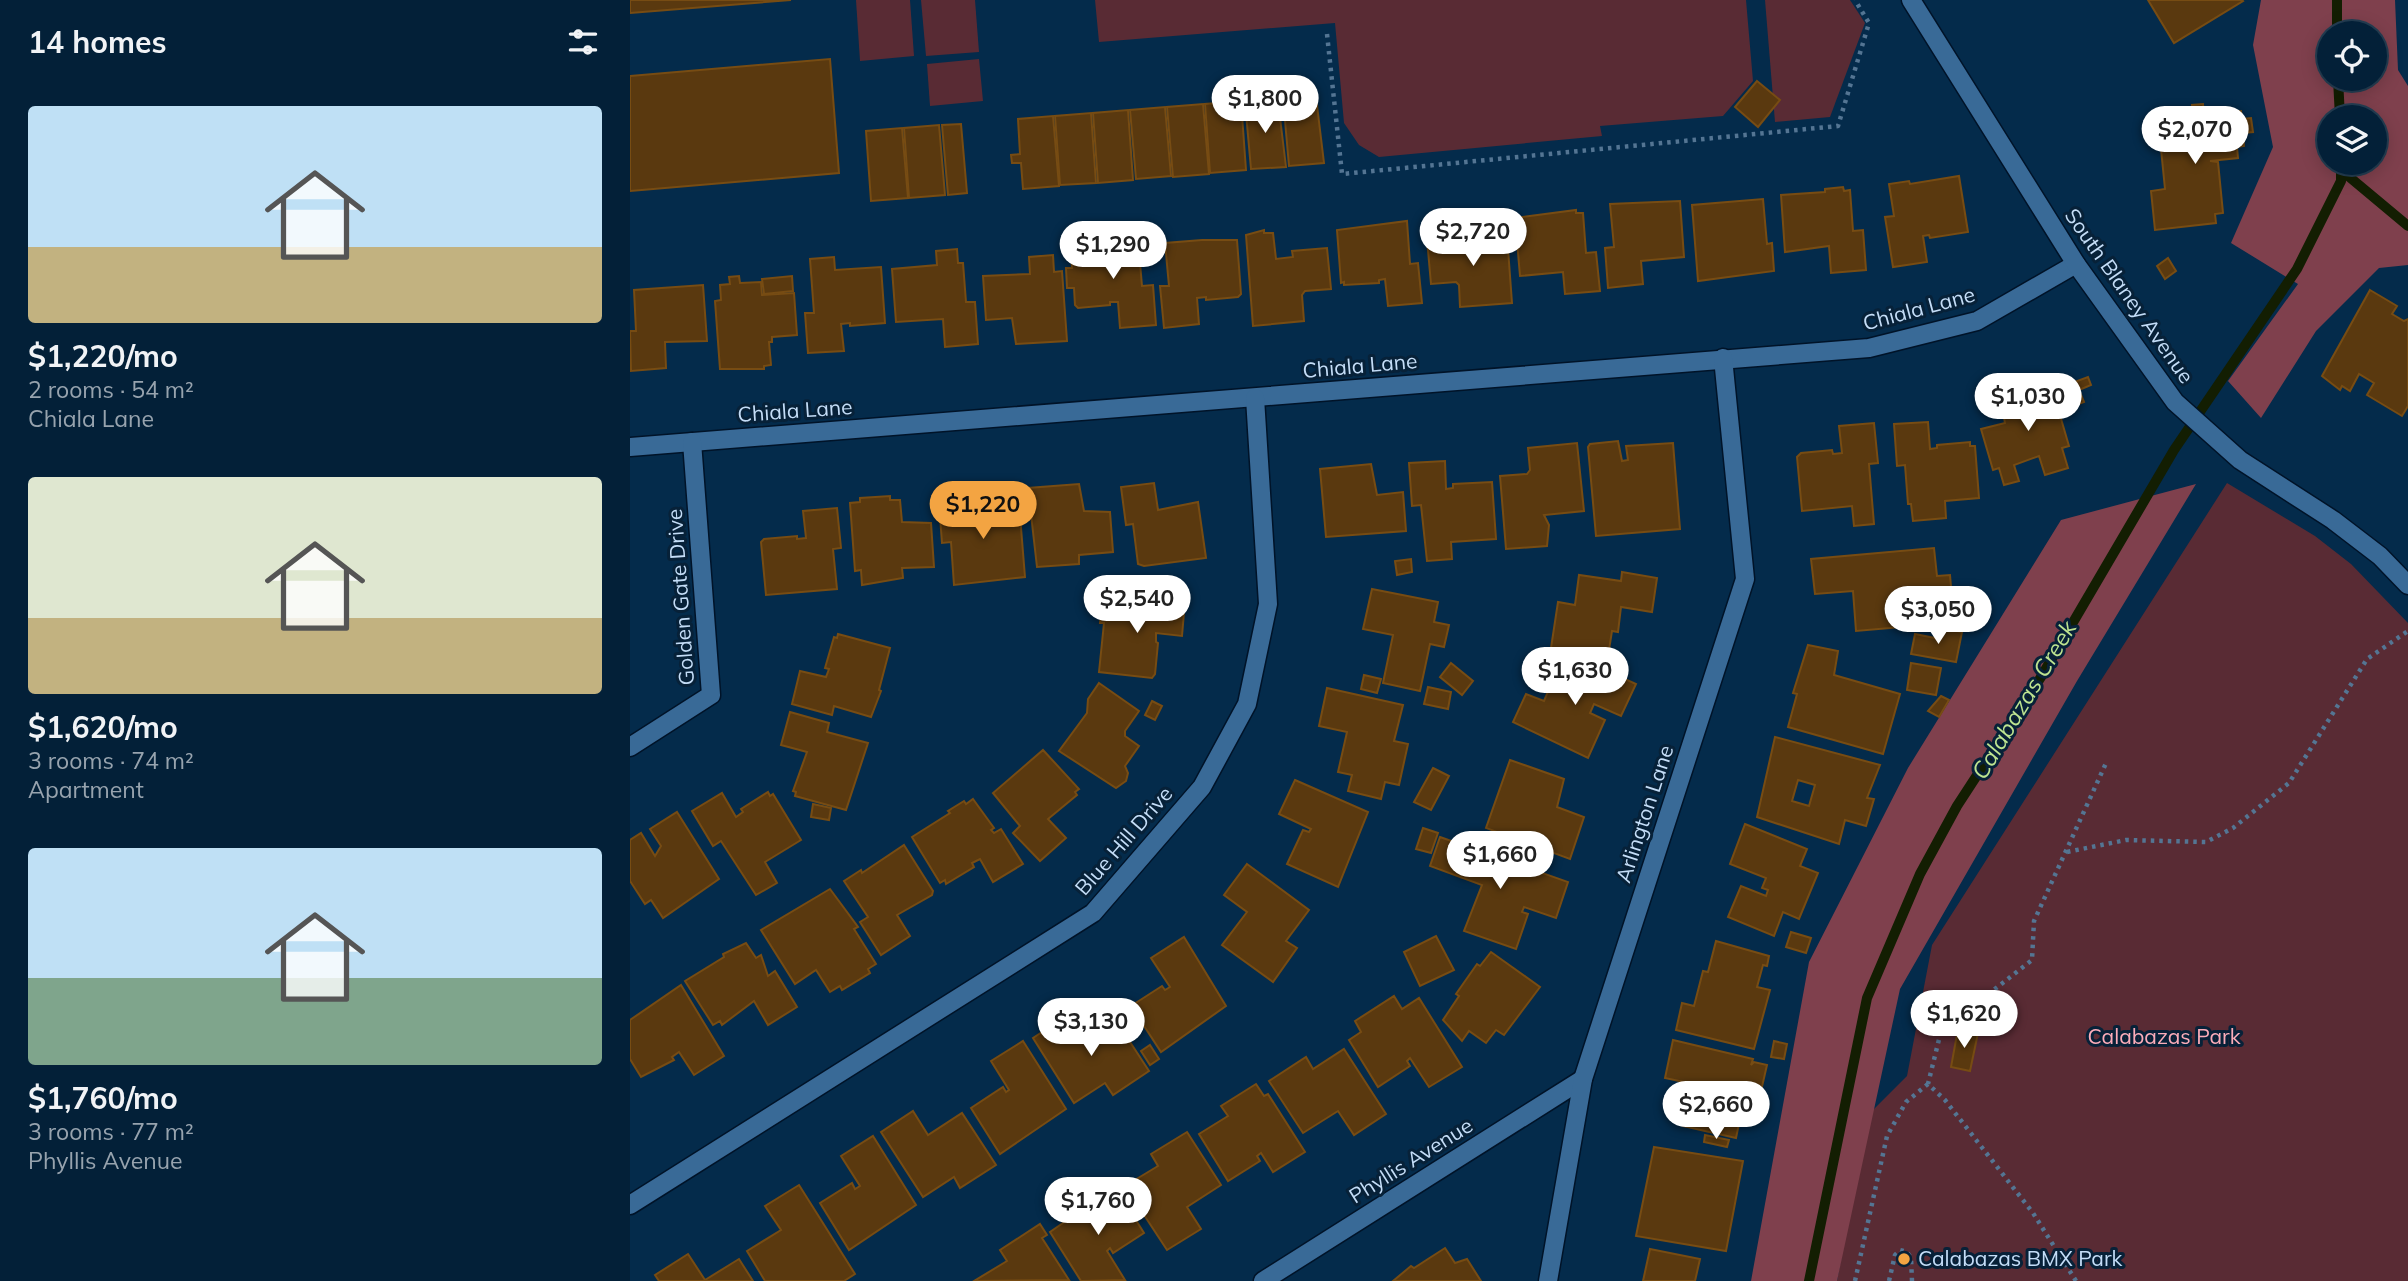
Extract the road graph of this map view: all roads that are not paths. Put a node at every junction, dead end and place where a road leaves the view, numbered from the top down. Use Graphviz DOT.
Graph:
graph roads {
  1 [pos="1911,0"];
  2 [pos="2076,264"];
  3 [pos="1723,358"];
  4 [pos="1255,398"];
  5 [pos="692,442"];
  6 [pos="630,447"];
  7 [pos="2408,584"];
  8 [pos="630,747"];
  9 [pos="1583,1079"];
  10 [pos="630,1205"];
  11 [pos="1263,1281"];
  12 [pos="1548,1281"];
  1 -- 2 [label="street, South Blaney Avenue"];
  2 -- 3 [label="street, Chiala Lane"];
  2 -- 7 [label="street, South Blaney Avenue"];
  3 -- 4 [label="street, Chiala Lane"];
  3 -- 9 [label="street, Arlington Lane"];
  4 -- 5 [label="street, Chiala Lane"];
  4 -- 10 [label="street, Blue Hill Drive"];
  5 -- 6 [label="street, Chiala Lane"];
  5 -- 8 [label="street, Golden Gate Drive"];
  9 -- 11 [label="street, Phyllis Avenue"];
  9 -- 12 [label="street, Arlington Lane"];
}
